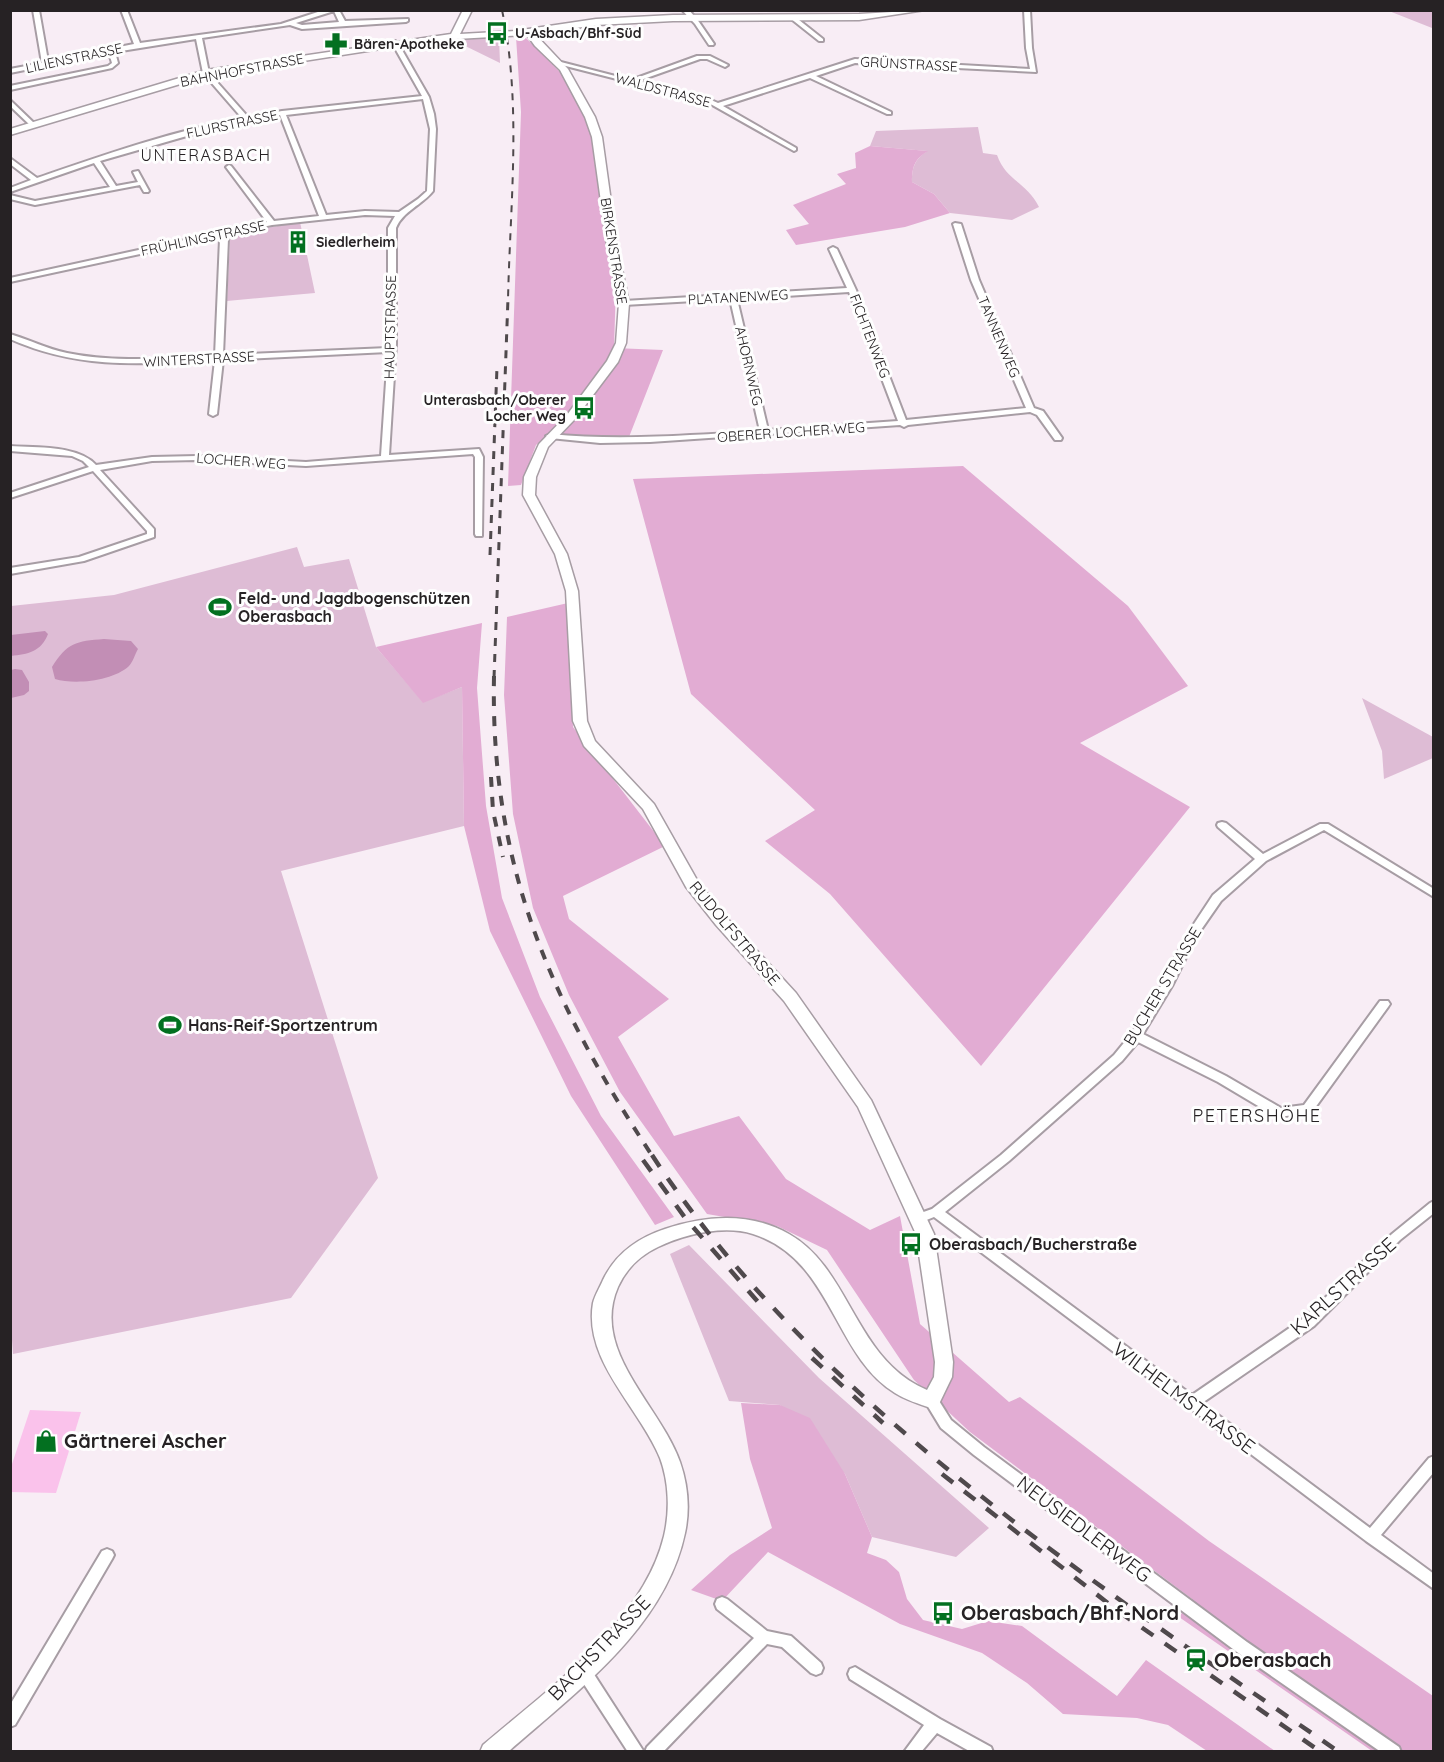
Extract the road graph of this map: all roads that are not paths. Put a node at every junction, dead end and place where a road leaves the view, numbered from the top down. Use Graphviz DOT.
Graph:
graph roads {
  1 [pos="36,10"];
  2 [pos="124,10"];
  3 [pos="334,10"];
  4 [pos="468,10"];
  5 [pos="685,10"];
  6 [pos="921,10"];
  7 [pos="1027,10"];
  8 [pos="914,11"];
  9 [pos="792,17"];
  10 [pos="692,18"];
  11 [pos="406,20"];
  12 [pos="343,23"];
  13 [pos="288,24"];
  14 [pos="530,32"];
  15 [pos="454,36"];
  16 [pos="202,38"];
  17 [pos="821,40"];
  18 [pos="395,43"];
  19 [pos="711,44"];
  20 [pos="138,45"];
  21 [pos="111,50"];
  22 [pos="557,63"];
  23 [pos="725,64"];
  24 [pos="46,65"];
  25 [pos="10,71"];
  26 [pos="206,73"];
  27 [pos="809,75"];
  28 [pos="633,81"];
  29 [pos="10,88"];
  30 [pos="426,97"];
  31 [pos="10,102"];
  32 [pos="719,105"];
  33 [pos="282,113"];
  34 [pos="889,113"];
  35 [pos="246,118"];
  36 [pos="33,125"];
  37 [pos="10,132"];
  38 [pos="794,149"];
  39 [pos="10,160"];
  40 [pos="96,160"];
  41 [pos="229,167"];
  42 [pos="136,172"];
  43 [pos="35,180"];
  44 [pos="142,183"];
  45 [pos="114,188"];
  46 [pos="10,190"];
  47 [pos="146,191"];
  48 [pos="10,197"];
  49 [pos="398,214"];
  50 [pos="323,216"];
  51 [pos="272,223"];
  52 [pos="957,224"];
  53 [pos="221,235"];
  54 [pos="832,249"];
  55 [pos="10,280"];
  56 [pos="852,290"];
  57 [pos="733,298"];
  58 [pos="624,303"];
  59 [pos="12,338"];
  60 [pos="391,350"];
  61 [pos="219,359"];
  62 [pos="1031,410"];
  63 [pos="213,414"];
  64 [pos="904,425"];
  65 [pos="765,433"];
  66 [pos="550,436"];
  67 [pos="1058,438"];
  68 [pos="10,448"];
  69 [pos="384,459"];
  70 [pos="95,468"];
  71 [pos="10,496"];
  72 [pos="479,534"];
  73 [pos="10,571"];
  74 [pos="1222,825"];
  75 [pos="1262,859"];
  76 [pos="1434,894"];
  77 [pos="1384,1004"];
  78 [pos="1136,1036"];
  79 [pos="1434,1206"];
  80 [pos="927,1215"];
  81 [pos="931,1400"];
  82 [pos="1190,1404"];
  83 [pos="1434,1462"];
  84 [pos="1371,1537"];
  85 [pos="107,1555"];
  86 [pos="1434,1583"];
  87 [pos="722,1604"];
  88 [pos="764,1637"];
  89 [pos="816,1668"];
  90 [pos="583,1670"];
  91 [pos="855,1674"];
  92 [pos="10,1720"];
  93 [pos="936,1724"];
  94 [pos="491,1752"];
  95 [pos="637,1752"];
  96 [pos="652,1752"];
  97 [pos="911,1752"];
  98 [pos="986,1752"];
  99 [pos="1394,1752"];
  1 -- 24 [label="street"];
  2 -- 20 [label="street"];
  3 -- 12 [label="street"];
  3 -- 13 [label="street"];
  4 -- 15 [label="street"];
  5 -- 10 [label="street"];
  6 -- 8 [label="street, BAHNHOFSTRASSE"];
  7 -- 27 [label="street, GRÜNSTRASSE"];
  8 -- 9 [label="street, BAHNHOFSTRASSE"];
  9 -- 10 [label="street, BAHNHOFSTRASSE"];
  9 -- 17 [label="street"];
  10 -- 14 [label="street, BAHNHOFSTRASSE"];
  10 -- 19 [label="street"];
  11 -- 12 [label="street"];
  12 -- 13 [label="street"];
  13 -- 16 [label="street"];
  14 -- 15 [label="street, BAHNHOFSTRASSE"];
  14 -- 22 [label="street"];
  15 -- 18 [label="street, BAHNHOFSTRASSE"];
  16 -- 20 [label="street, LILIENSTRASSE"];
  16 -- 26 [label="street"];
  18 -- 26 [label="street, BAHNHOFSTRASSE"];
  18 -- 30 [label="street"];
  20 -- 21 [label="street, LILIENSTRASSE"];
  21 -- 24 [label="street, LILIENSTRASSE"];
  21 -- 29 [label="street"];
  22 -- 28 [label="street, WALDSTRASSE"];
  22 -- 58 [label="street, BIRKENSTRASSE"];
  23 -- 28 [label="street"];
  24 -- 25 [label="street, LILIENSTRASSE"];
  26 -- 35 [label="street"];
  26 -- 36 [label="street, BAHNHOFSTRASSE"];
  27 -- 32 [label="street, GRÜNSTRASSE"];
  27 -- 34 [label="street"];
  28 -- 32 [label="street, WALDSTRASSE"];
  30 -- 33 [label="street, FLURSTRASSE"];
  30 -- 49 [label="street"];
  31 -- 36 [label="street"];
  32 -- 38 [label="street, WALDSTRASSE"];
  33 -- 35 [label="street, FLURSTRASSE"];
  33 -- 50 [label="street"];
  35 -- 40 [label="street, FLURSTRASSE"];
  36 -- 37 [label="street, BAHNHOFSTRASSE"];
  39 -- 43 [label="street"];
  40 -- 43 [label="street, FLURSTRASSE"];
  40 -- 45 [label="street"];
  41 -- 51 [label="street"];
  42 -- 44 [label="street"];
  43 -- 46 [label="street, FLURSTRASSE"];
  44 -- 45 [label="street"];
  44 -- 47 [label="street"];
  45 -- 48 [label="street"];
  49 -- 50 [label="street, FRÜHLINGSTRASSE"];
  49 -- 60 [label="street, HAUPTSTRASSE"];
  50 -- 51 [label="street, FRÜHLINGSTRASSE"];
  51 -- 53 [label="street, FRÜHLINGSTRASSE"];
  52 -- 62 [label="street, TANNENWEG"];
  53 -- 55 [label="street, FRÜHLINGSTRASSE"];
  53 -- 61 [label="street"];
  54 -- 56 [label="street, FICHTENWEG"];
  56 -- 57 [label="street, PLATANENWEG"];
  56 -- 64 [label="street, FICHTENWEG"];
  57 -- 58 [label="street, PLATANENWEG"];
  57 -- 65 [label="street, AHORNWEG"];
  58 -- 66 [label="street, BIRKENSTRASSE"];
  59 -- 61 [label="street, WINTERSTRASSE"];
  60 -- 61 [label="street, WINTERSTRASSE"];
  60 -- 69 [label="street, HAUPTSTRASSE"];
  61 -- 63 [label="street"];
  62 -- 64 [label="street, OBERER LOCHER WEG"];
  62 -- 67 [label="street, TANNENWEG"];
  64 -- 65 [label="street, OBERER LOCHER WEG"];
  65 -- 66 [label="street, OBERER LOCHER WEG"];
  66 -- 80 [label="street, RUDOLFSTRASSE"];
  68 -- 70 [label="street"];
  69 -- 70 [label="street, LOCHER WEG"];
  69 -- 72 [label="street, LOCHER WEG"];
  70 -- 71 [label="street, LOCHER WEG"];
  70 -- 73 [label="street"];
  74 -- 75 [label="street"];
  75 -- 76 [label="street, BUCHER STRASSE"];
  75 -- 78 [label="street, BUCHER STRASSE"];
  77 -- 78 [label="street"];
  78 -- 80 [label="street, BUCHER STRASSE"];
  79 -- 82 [label="street, KARLSTRASSE"];
  80 -- 81 [label="street, RUDOLFSTRASSE"];
  80 -- 82 [label="street, WILHELMSTRASSE"];
  81 -- 90 [label="street, BACHSTRASSE"];
  81 -- 99 [label="street, NEUSIEDLERWEG"];
  82 -- 84 [label="street, WILHELMSTRASSE"];
  83 -- 84 [label="street"];
  84 -- 86 [label="street, WILHELMSTRASSE"];
  85 -- 92 [label="street"];
  87 -- 88 [label="street"];
  88 -- 89 [label="street"];
  88 -- 96 [label="street"];
  90 -- 94 [label="street, BACHSTRASSE"];
  90 -- 95 [label="street"];
  91 -- 93 [label="street"];
  93 -- 97 [label="street"];
  93 -- 98 [label="street"];
}
